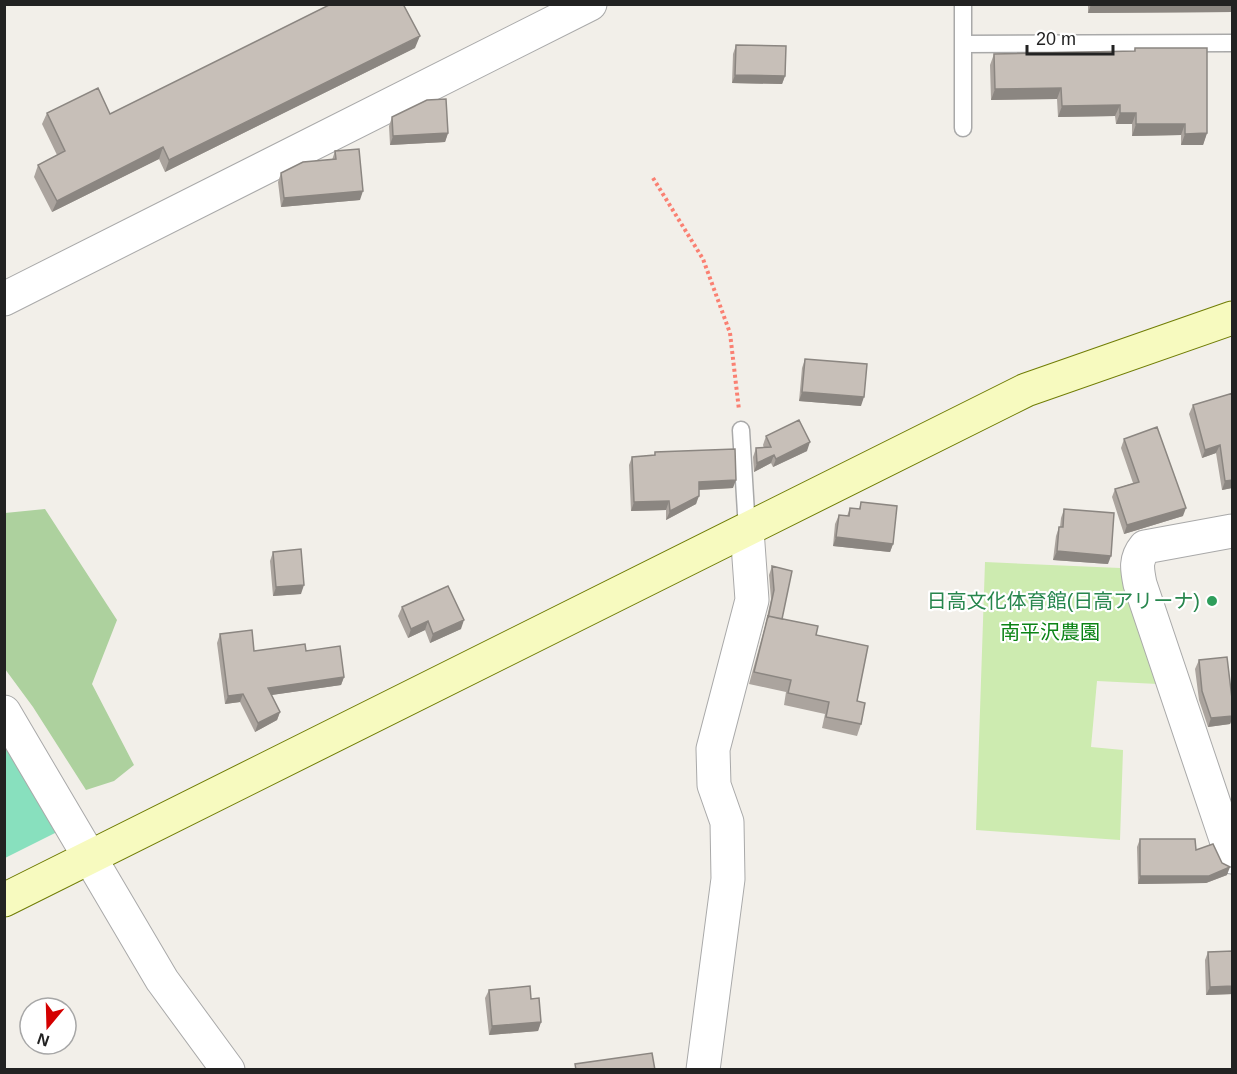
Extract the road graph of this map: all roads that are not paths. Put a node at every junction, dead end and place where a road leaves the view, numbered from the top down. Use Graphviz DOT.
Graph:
graph roads {
  1 [pos="590,4"];
  2 [pos="963,4"];
  3 [pos="1233,43"];
  4 [pos="963,44"];
  5 [pos="963,128"];
  6 [pos="4,299"];
  7 [pos="1233,318"];
  8 [pos="741,430"];
  9 [pos="747,530"];
  10 [pos="1233,531"];
  11 [pos="4,712"];
  12 [pos="1233,857"];
  13 [pos="89,858"];
  14 [pos="4,900"];
  15 [pos="228,1070"];
  16 [pos="703,1070"];
  1 -- 6 [label="street"];
  2 -- 4 [label="lane"];
  3 -- 4 [label="lane"];
  4 -- 5 [label="lane"];
  7 -- 9 [label="street"];
  8 -- 9 [label="lane"];
  9 -- 13 [label="street"];
  9 -- 16 [label="street"];
  10 -- 12 [label="street"];
  11 -- 13 [label="street"];
  13 -- 14 [label="street"];
  13 -- 15 [label="street"];
}
